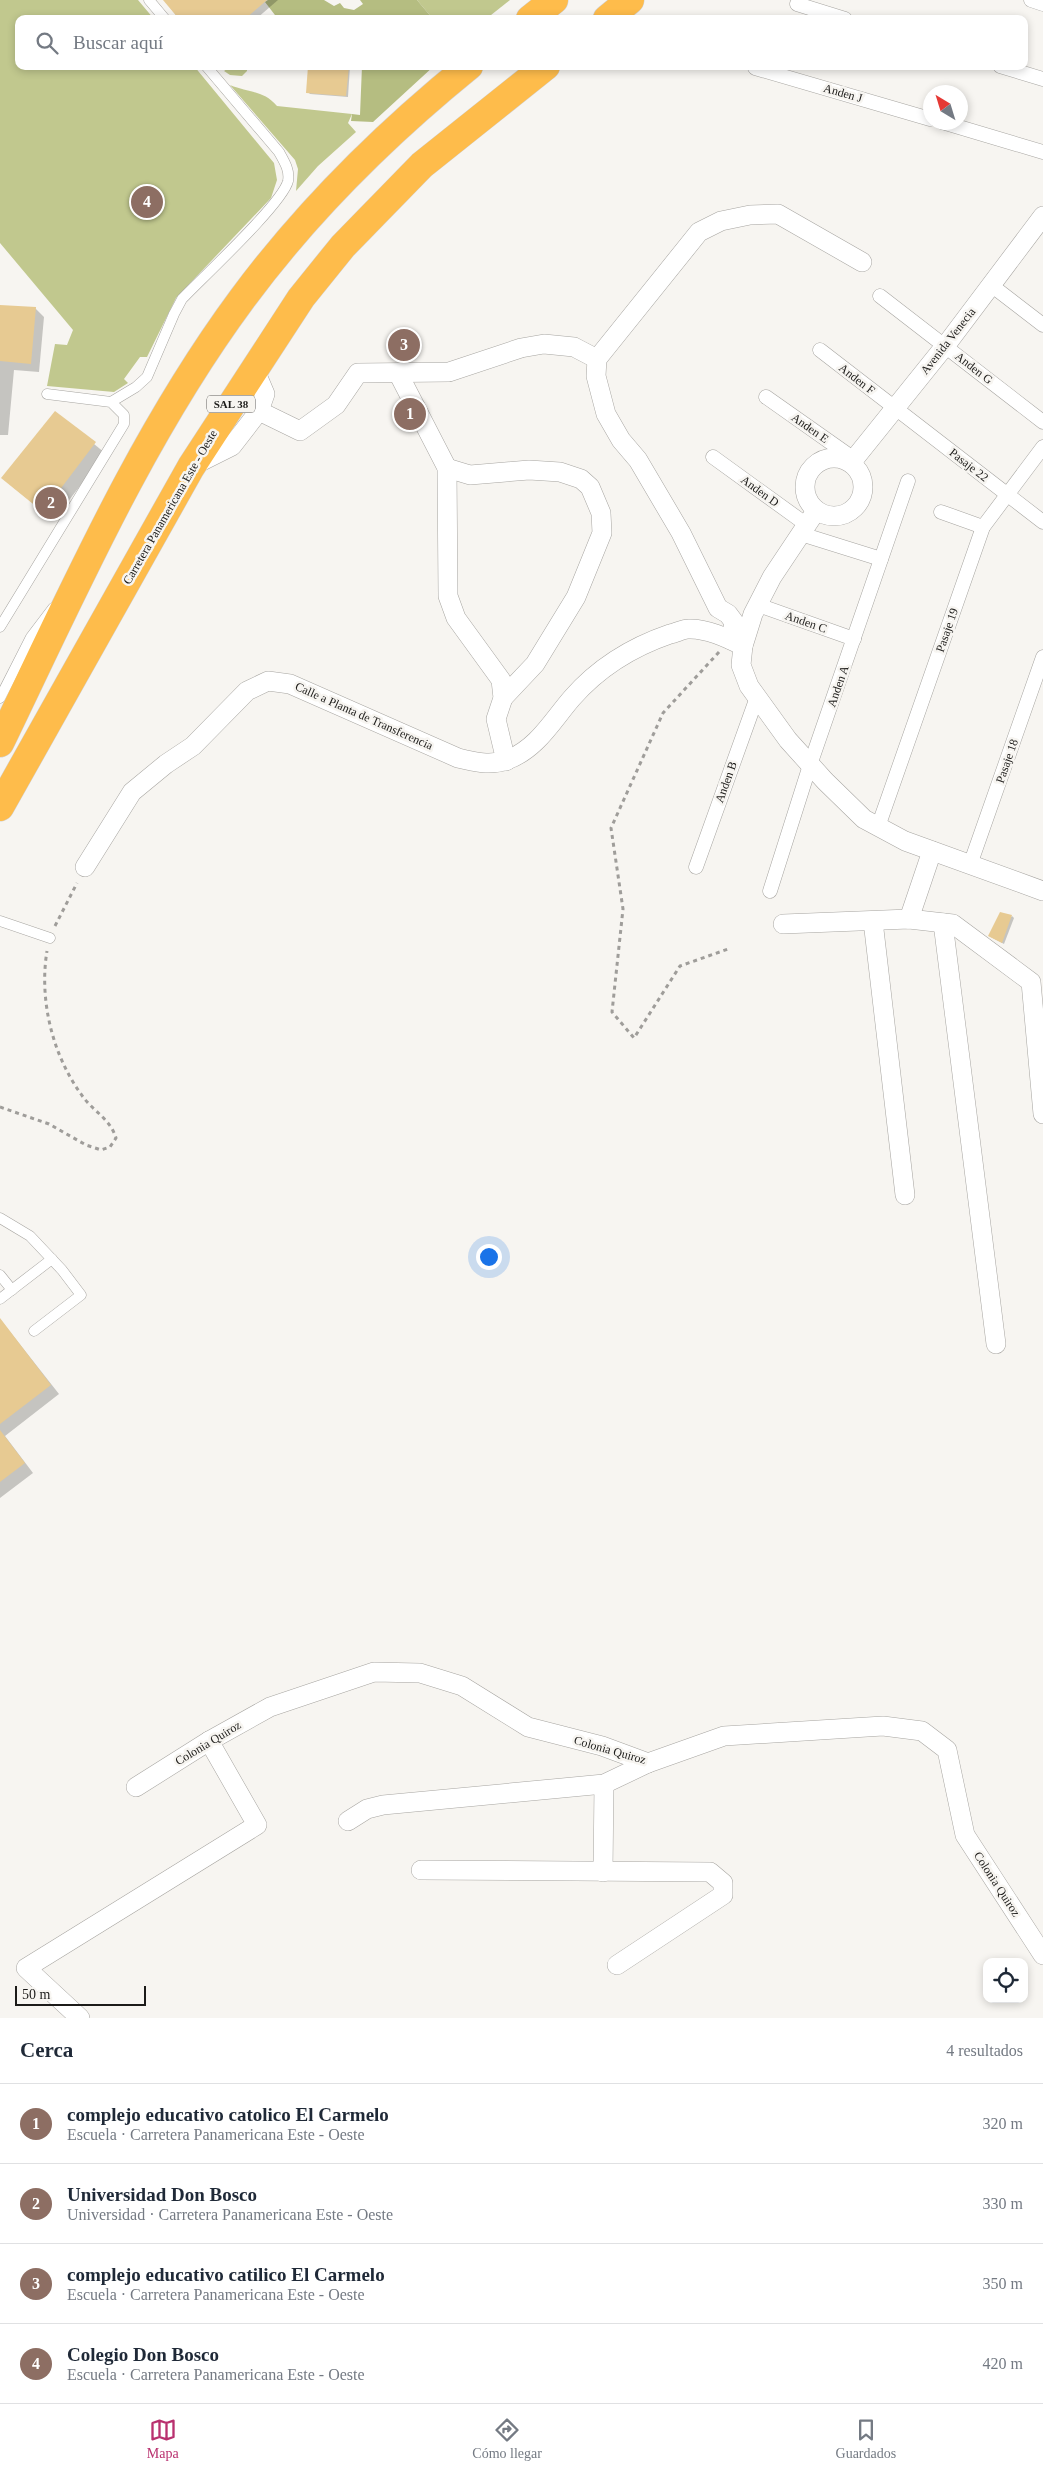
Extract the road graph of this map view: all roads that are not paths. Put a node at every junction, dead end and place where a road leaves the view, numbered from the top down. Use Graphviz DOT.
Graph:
graph roads {
  1 [pos="150,0"];
  2 [pos="554,0"];
  3 [pos="630,0"];
  4 [pos="1031,0"];
  5 [pos="797,4"];
  6 [pos="1043,4"];
  7 [pos="162,15"];
  8 [pos="535,15"];
  9 [pos="612,15"];
  10 [pos="832,15"];
  11 [pos="209,70"];
  12 [pos="464,70"];
  13 [pos="541,70"];
  14 [pos="762,70"];
  15 [pos="1012,70"];
  16 [pos="1043,80"];
  17 [pos="923,117"];
  18 [pos="968,130"];
  19 [pos="1043,152"];
  20 [pos="1042,221"];
  21 [pos="862,262"];
  22 [pos="991,284"];
  23 [pos="880,296"];
  24 [pos="1043,325"];
  25 [pos="945,346"];
  26 [pos="820,350"];
  27 [pos="597,359"];
  28 [pos="254,368"];
  29 [pos="398,373"];
  30 [pos="47,394"];
  31 [pos="766,397"];
  32 [pos="111,402"];
  33 [pos="895,408"];
  34 [pos="259,411"];
  35 [pos="1043,422"];
  36 [pos="1043,447"];
  37 [pos="713,457"];
  38 [pos="852,461"];
  39 [pos="191,467"];
  40 [pos="446,468"];
  41 [pos="908,481"];
  42 [pos="1007,495"];
  43 [pos="941,512"];
  44 [pos="1043,522"];
  45 [pos="808,523"];
  46 [pos="983,527"];
  47 [pos="881,558"];
  48 [pos="75,589"];
  49 [pos="758,605"];
  50 [pos="0,627"];
  51 [pos="854,639"];
  52 [pos="737,643"];
  53 [pos="1043,657"];
  54 [pos="757,697"];
  55 [pos="0,698"];
  56 [pos="503,698"];
  57 [pos="0,743"];
  58 [pos="506,761"];
  59 [pos="810,765"];
  60 [pos="0,807"];
  61 [pos="878,827"];
  62 [pos="932,851"];
  63 [pos="970,865"];
  64 [pos="85,867"];
  65 [pos="696,867"];
  66 [pos="770,891"];
  67 [pos="1043,891"];
  68 [pos="909,919"];
  69 [pos="0,921"];
  70 [pos="873,921"];
  71 [pos="943,923"];
  72 [pos="783,924"];
  73 [pos="50,938"];
  74 [pos="1043,1114"];
  75 [pos="904,1195"];
  76 [pos="0,1218"];
  77 [pos="52,1259"];
  78 [pos="0,1275"];
  79 [pos="12,1290"];
  80 [pos="0,1298"];
  81 [pos="34,1331"];
  82 [pos="996,1344"];
  83 [pos="209,1741"];
  84 [pos="648,1763"];
  85 [pos="604,1784"];
  86 [pos="136,1787"];
  87 [pos="348,1820"];
  88 [pos="421,1870"];
  89 [pos="603,1872"];
  90 [pos="1043,1955"];
  91 [pos="617,1965"];
  92 [pos="80,2018"];
  1 -- 7 [label="lane"];
  2 -- 8 [label="highway"];
  3 -- 9 [label="highway"];
  4 -- 6 [label="street"];
  5 -- 10 [label="street"];
  11 -- 32 [label="lane"];
  12 -- 48 [label="highway"];
  13 -- 28 [label="highway, Carretera Panamericana Este - Oeste / SAL 38"];
  14 -- 17 [label="street, Anden J"];
  15 -- 16 [label="street"];
  18 -- 19 [label="street"];
  20 -- 22 [label="street, Avenida Venecia"];
  21 -- 27 [label="street"];
  22 -- 24 [label="street"];
  22 -- 25 [label="street, Avenida Venecia"];
  23 -- 25 [label="street, Anden G"];
  25 -- 33 [label="street, Avenida Venecia"];
  25 -- 35 [label="street, Anden G"];
  26 -- 33 [label="street, Anden F"];
  27 -- 29 [label="street"];
  27 -- 52 [label="street"];
  28 -- 34 [label="street"];
  28 -- 39 [label="highway, Carretera Panamericana Este - Oeste / SAL 38"];
  29 -- 34 [label="street"];
  29 -- 40 [label="street"];
  30 -- 32 [label="lane"];
  31 -- 38 [label="street, Anden E"];
  32 -- 50 [label="lane"];
  33 -- 38 [label="street, Avenida Venecia"];
  33 -- 42 [label="street, Pasaje 22"];
  34 -- 39 [label="street"];
  36 -- 42 [label="street, Pasaje 19"];
  37 -- 45 [label="street, Anden D"];
  38 -- 45 [label="street"];
  38 -- 45 [label="street"];
  39 -- 60 [label="highway, Carretera Panamericana Este - Oeste / SAL 38"];
  40 -- 56 [label="street"];
  40 -- 56 [label="street"];
  41 -- 47 [label="street, Anden A"];
  42 -- 44 [label="street, Pasaje 22"];
  42 -- 46 [label="street, Pasaje 19"];
  43 -- 46 [label="street"];
  45 -- 47 [label="street, Anden D"];
  45 -- 49 [label="street"];
  46 -- 61 [label="street, Pasaje 19"];
  47 -- 51 [label="street, Anden A"];
  48 -- 55 [label="lane"];
  48 -- 57 [label="highway"];
  49 -- 51 [label="street, Anden C"];
  49 -- 52 [label="street"];
  51 -- 59 [label="street, Anden A"];
  52 -- 54 [label="street"];
  52 -- 58 [label="street, Calle a Planta de Transferencia"];
  53 -- 63 [label="street, Pasaje 18"];
  54 -- 59 [label="street"];
  54 -- 65 [label="street, Anden B"];
  56 -- 58 [label="street"];
  58 -- 64 [label="street, Calle a Planta de Transferencia"];
  59 -- 61 [label="street"];
  59 -- 66 [label="street, Anden A"];
  61 -- 62 [label="street"];
  62 -- 63 [label="street"];
  62 -- 68 [label="street"];
  63 -- 67 [label="street"];
  68 -- 70 [label="street"];
  68 -- 71 [label="street"];
  69 -- 73 [label="lane"];
  70 -- 72 [label="street"];
  70 -- 75 [label="street"];
  71 -- 74 [label="street"];
  71 -- 82 [label="street"];
  76 -- 77 [label="lane"];
  77 -- 79 [label="lane"];
  77 -- 81 [label="lane"];
  78 -- 79 [label="lane"];
  79 -- 80 [label="lane"];
  83 -- 84 [label="street, Colonia Quiroz"];
  83 -- 86 [label="street, Colonia Quiroz"];
  83 -- 92 [label="street"];
  84 -- 85 [label="street"];
  84 -- 90 [label="street, Colonia Quiroz"];
  85 -- 87 [label="street"];
  85 -- 89 [label="street"];
  88 -- 89 [label="street"];
  89 -- 91 [label="street"];
}
